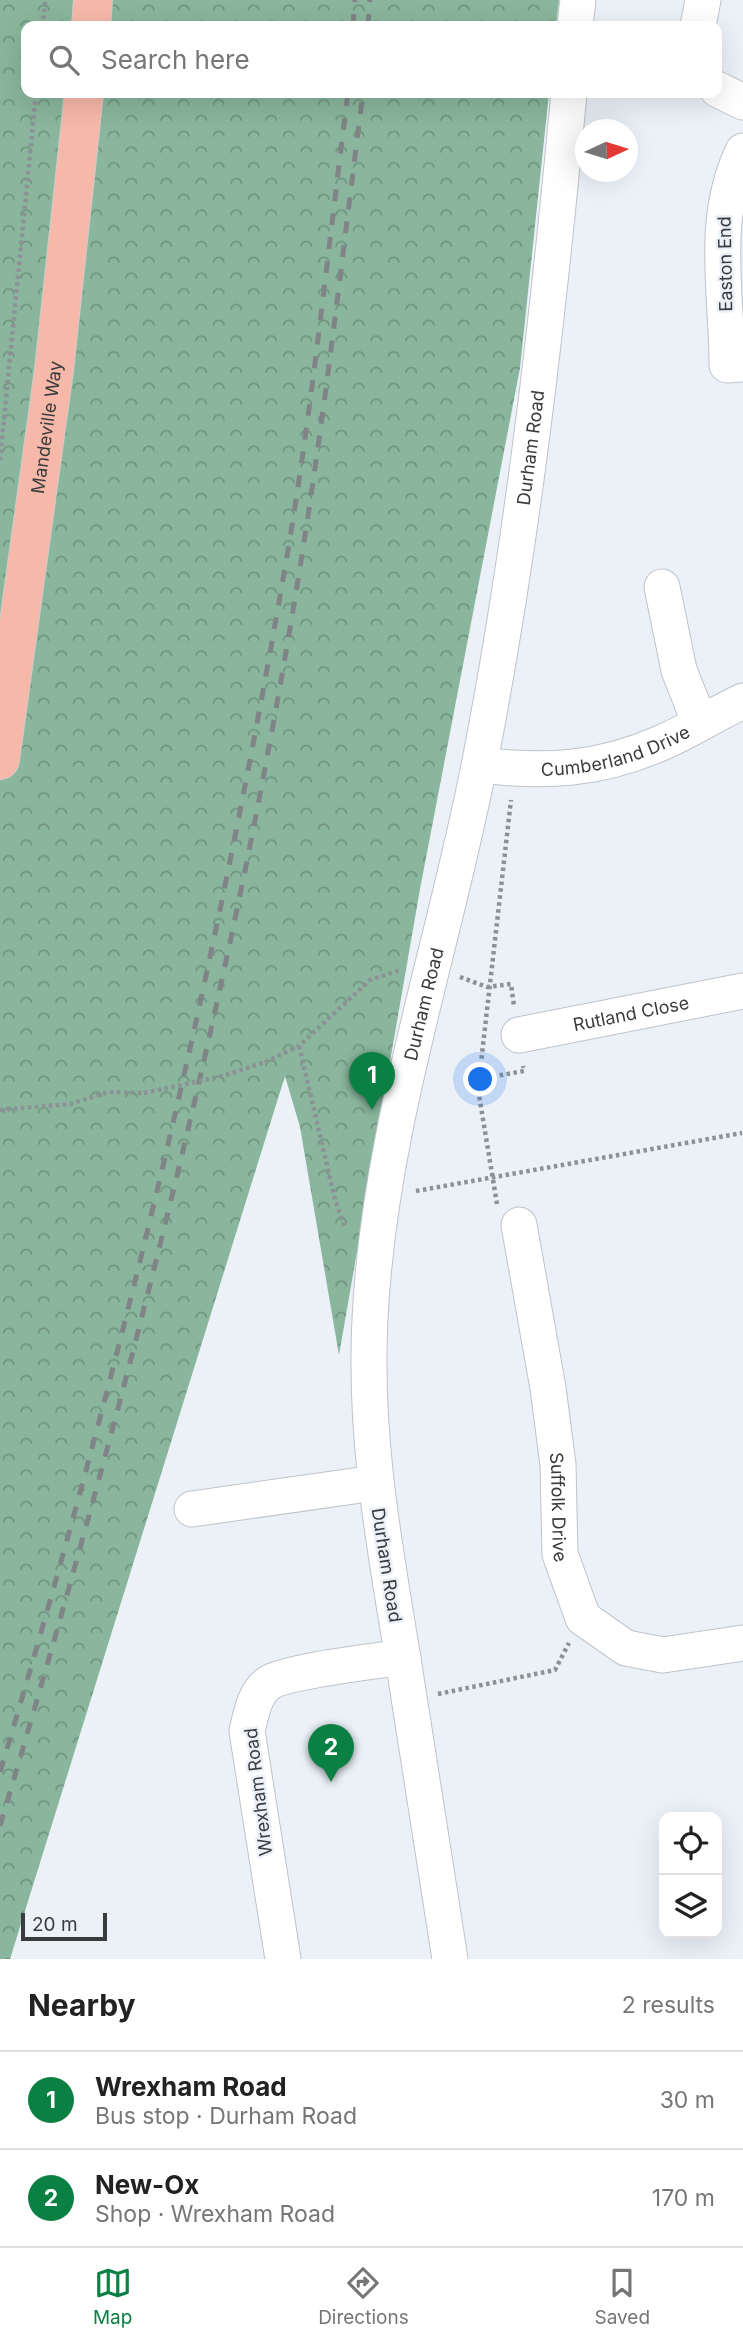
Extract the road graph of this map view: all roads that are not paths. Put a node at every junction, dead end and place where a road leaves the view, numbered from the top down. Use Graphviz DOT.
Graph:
graph roads {
  1 [pos="93,0"];
  2 [pos="578,0"];
  3 [pos="703,0"];
  4 [pos="91,21"];
  5 [pos="576,21"];
  6 [pos="699,21"];
  7 [pos="722,92"];
  8 [pos="83,98"];
  9 [pos="568,98"];
  10 [pos="743,102"];
  11 [pos="743,151"];
  12 [pos="743,365"];
  13 [pos="662,587"];
  14 [pos="743,701"];
  15 [pos="699,721"];
  16 [pos="0,760"];
  17 [pos="480,765"];
  18 [pos="743,991"];
  19 [pos="519,1035"];
  20 [pos="519,1225"];
  21 [pos="375,1483"];
  22 [pos="192,1509"];
  23 [pos="743,1643"];
  24 [pos="403,1657"];
  25 [pos="283,1959"];
  26 [pos="450,1959"];
  1 -- 4 [label="main road"];
  2 -- 5 [label="street"];
  3 -- 6 [label="street"];
  7 -- 10 [label="street"];
  8 -- 16 [label="main road, Mandeville Way"];
  9 -- 17 [label="street, Durham Road"];
  11 -- 12 [label="street, Easton End"];
  13 -- 15 [label="street"];
  14 -- 15 [label="street, Cumberland Drive"];
  15 -- 17 [label="street, Cumberland Drive"];
  17 -- 21 [label="street, Durham Road"];
  18 -- 19 [label="street, Rutland Close"];
  20 -- 23 [label="street, Suffolk Drive"];
  21 -- 22 [label="street"];
  21 -- 24 [label="street, Durham Road"];
  24 -- 25 [label="street, Wrexham Road"];
  24 -- 26 [label="street, Durham Road"];
}
